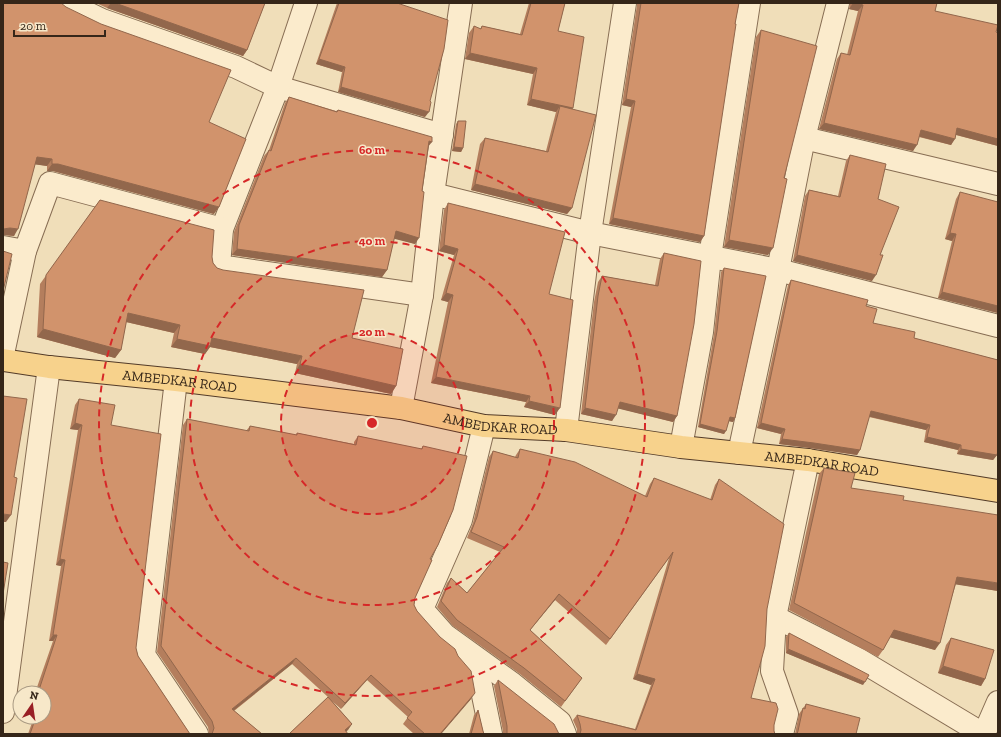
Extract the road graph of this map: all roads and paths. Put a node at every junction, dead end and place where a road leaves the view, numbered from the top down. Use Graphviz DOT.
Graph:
graph roads {
  1 [pos="67,3"];
  2 [pos="306,3"];
  3 [pos="461,3"];
  4 [pos="625,3"];
  5 [pos="749,3"];
  6 [pos="838,3"];
  7 [pos="278,87"];
  8 [pos="442,135"];
  9 [pos="804,138"];
  10 [pos="998,184"];
  11 [pos="433,194"];
  12 [pos="222,229"];
  13 [pos="590,233"];
  14 [pos="3,247"];
  15 [pos="25,251"];
  16 [pos="710,257"];
  17 [pos="778,270"];
  18 [pos="422,295"];
  19 [pos="998,326"];
  20 [pos="3,354"];
  21 [pos="3,360"];
  22 [pos="49,368"];
  23 [pos="176,380"];
  24 [pos="401,408"];
  25 [pos="484,426"];
  26 [pos="566,430"];
  27 [pos="681,447"];
  28 [pos="739,453"];
  29 [pos="808,460"];
  30 [pos="998,491"];
  31 [pos="775,617"];
  32 [pos="445,635"];
  33 [pos="7,660"];
  34 [pos="998,702"];
  35 [pos="3,712"];
  36 [pos="196,734"];
  37 [pos="491,734"];
  38 [pos="565,734"];
  39 [pos="782,734"];
  40 [pos="983,734"];
  1 -- 7 [label="street"];
  2 -- 7 [label="street"];
  3 -- 8 [label="street"];
  4 -- 13 [label="street"];
  5 -- 16 [label="street"];
  6 -- 9 [label="street"];
  7 -- 8 [label="street"];
  7 -- 12 [label="street"];
  8 -- 11 [label="street"];
  9 -- 10 [label="street"];
  9 -- 17 [label="street"];
  11 -- 13 [label="street"];
  11 -- 18 [label="street"];
  12 -- 15 [label="street"];
  12 -- 18 [label="street"];
  13 -- 16 [label="street"];
  13 -- 26 [label="street"];
  14 -- 15 [label="street"];
  15 -- 20 [label="street"];
  16 -- 17 [label="street"];
  16 -- 27 [label="street"];
  17 -- 19 [label="street"];
  17 -- 28 [label="street"];
  18 -- 24 [label="street"];
  21 -- 22 [label="main road, AMBEDKAR ROAD"];
  22 -- 23 [label="main road, AMBEDKAR ROAD"];
  22 -- 33 [label="street"];
  23 -- 24 [label="main road, AMBEDKAR ROAD"];
  23 -- 36 [label="street"];
  24 -- 25 [label="main road, AMBEDKAR ROAD"];
  25 -- 26 [label="main road, AMBEDKAR ROAD"];
  25 -- 32 [label="street"];
  26 -- 27 [label="main road, AMBEDKAR ROAD"];
  27 -- 28 [label="main road, AMBEDKAR ROAD"];
  28 -- 29 [label="main road, AMBEDKAR ROAD"];
  29 -- 30 [label="main road, AMBEDKAR ROAD"];
  29 -- 31 [label="street"];
  31 -- 39 [label="street"];
  31 -- 40 [label="street"];
  32 -- 37 [label="street"];
  32 -- 38 [label="street"];
  33 -- 35 [label="street"];
  34 -- 40 [label="street"];
}
